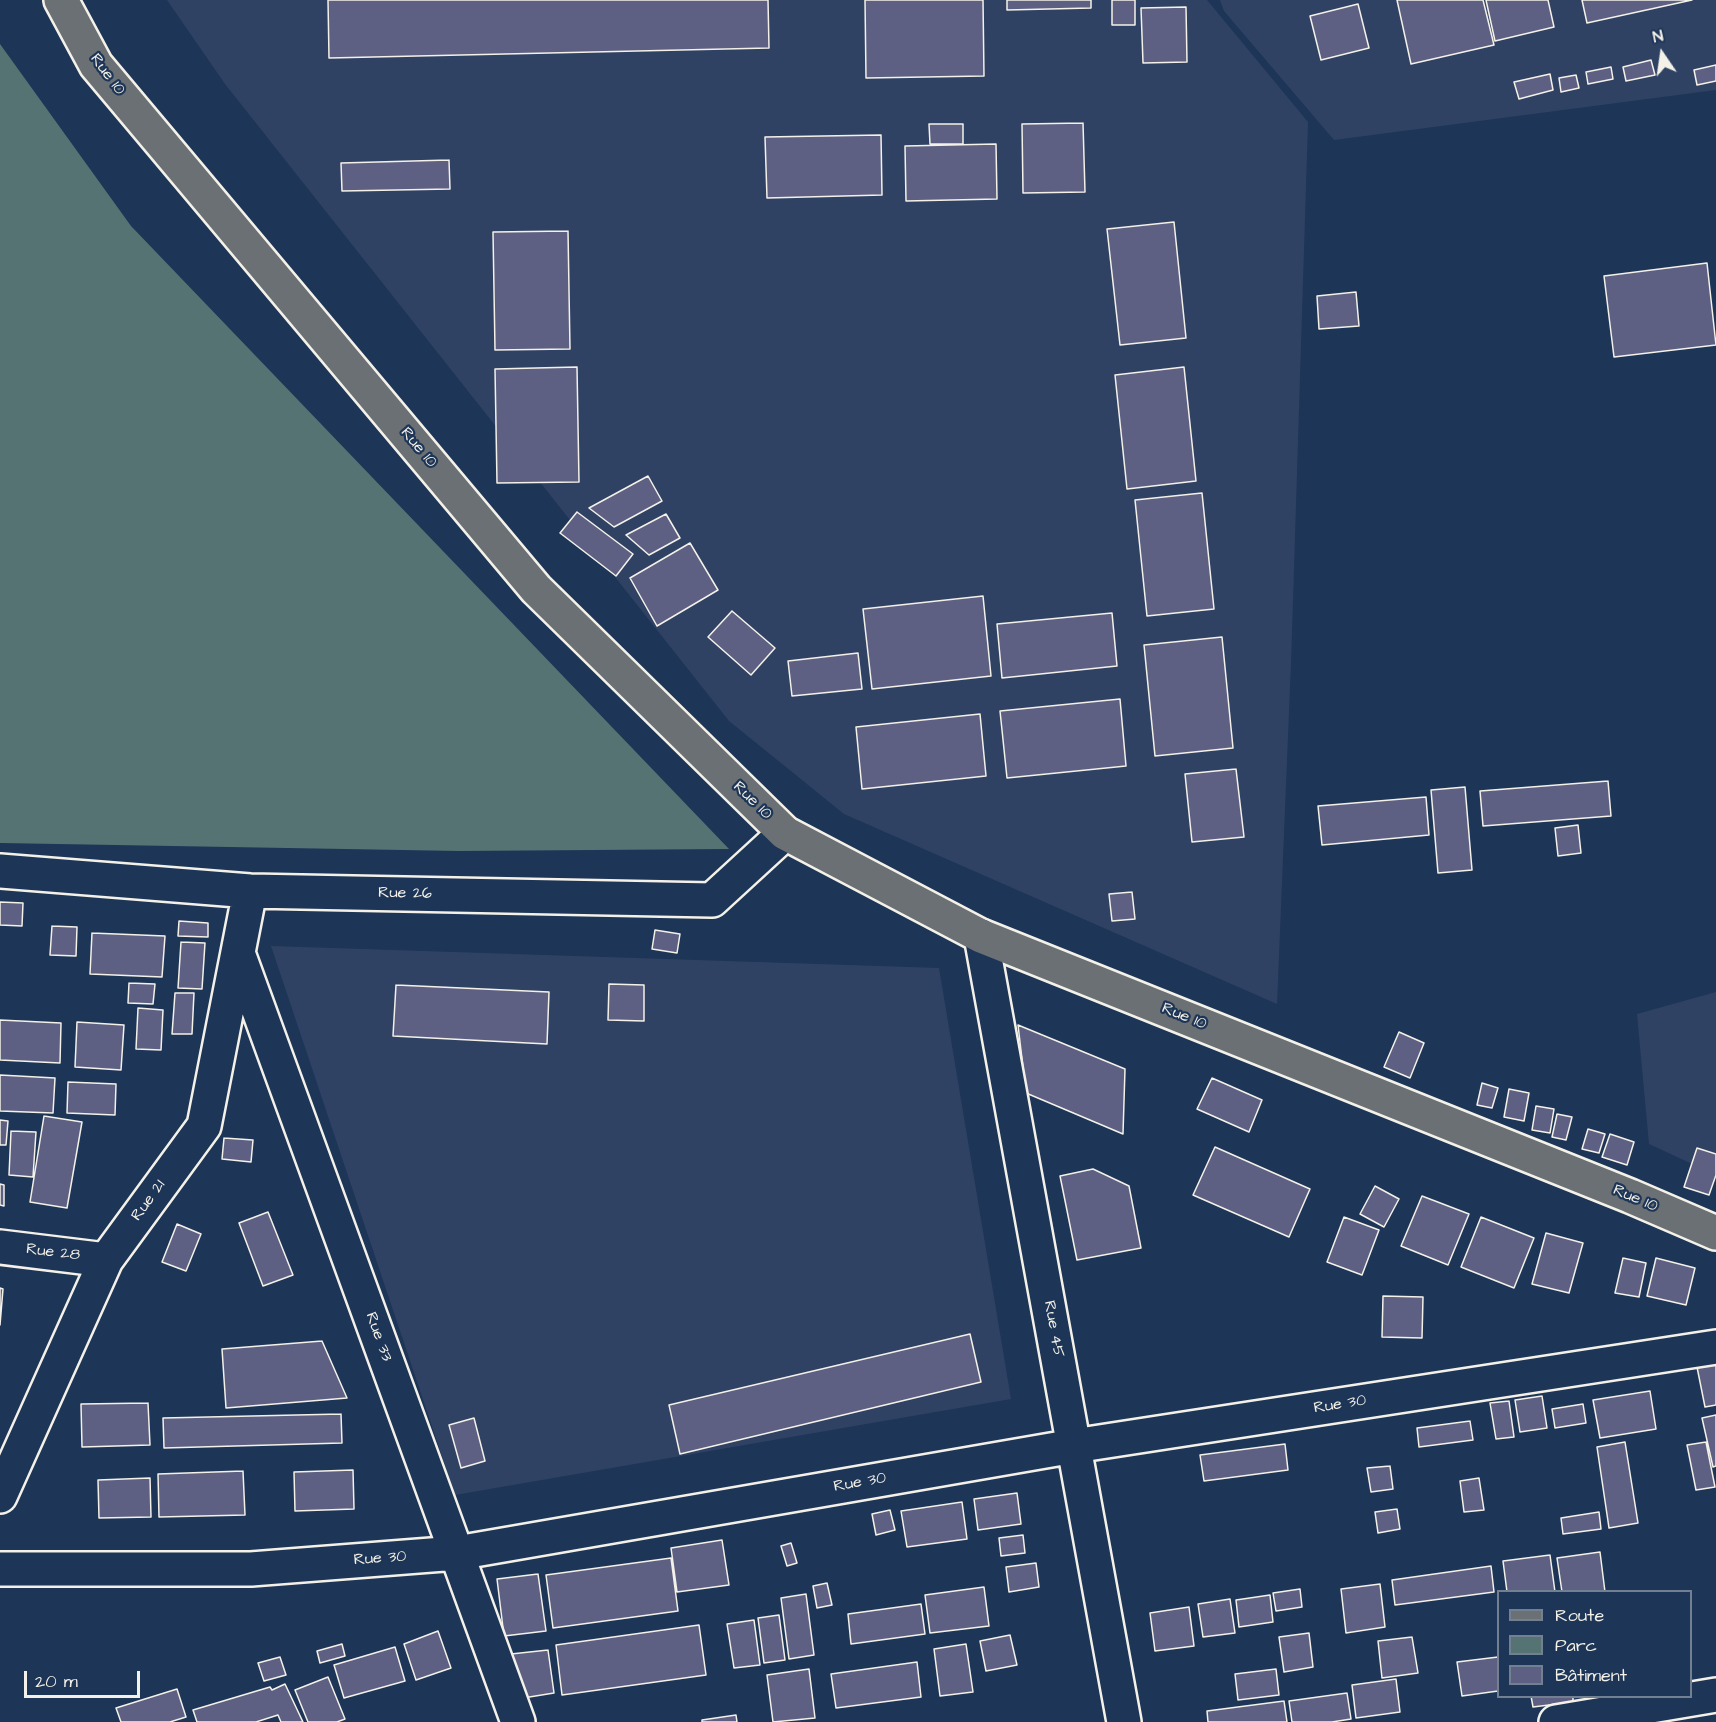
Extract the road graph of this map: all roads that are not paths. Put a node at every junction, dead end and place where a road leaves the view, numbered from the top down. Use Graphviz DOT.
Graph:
graph roads {
  1 [pos="61,0"];
  2 [pos="785,833"];
  3 [pos="0,871"];
  4 [pos="249,891"];
  5 [pos="981,936"];
  6 [pos="238,953"];
  7 [pos="1716,1233"];
  8 [pos="0,1247"];
  9 [pos="106,1260"];
  10 [pos="1716,1347"];
  11 [pos="1074,1446"];
  12 [pos="0,1496"];
  13 [pos="457,1553"];
  14 [pos="0,1569"];
  15 [pos="1716,1695"];
  16 [pos="518,1722"];
  17 [pos="1124,1722"];
  18 [pos="1556,1722"];
  1 -- 2 [label="main road, Rue 10"];
  2 -- 4 [label="street, Rue 26"];
  2 -- 5 [label="main road, Rue 10"];
  3 -- 4 [label="street, Rue 26"];
  4 -- 6 [label="street, Rue 21"];
  5 -- 7 [label="main road, Rue 10"];
  5 -- 11 [label="street, Rue 45"];
  6 -- 9 [label="street, Rue 21"];
  6 -- 13 [label="street, Rue 33"];
  8 -- 9 [label="street, Rue 28"];
  9 -- 12 [label="street, Rue 21"];
  10 -- 11 [label="street, Rue 30"];
  11 -- 13 [label="street, Rue 30"];
  11 -- 17 [label="street, Rue 45"];
  13 -- 14 [label="street, Rue 30"];
  13 -- 16 [label="street, Rue 33"];
  15 -- 18 [label="street"];
}
